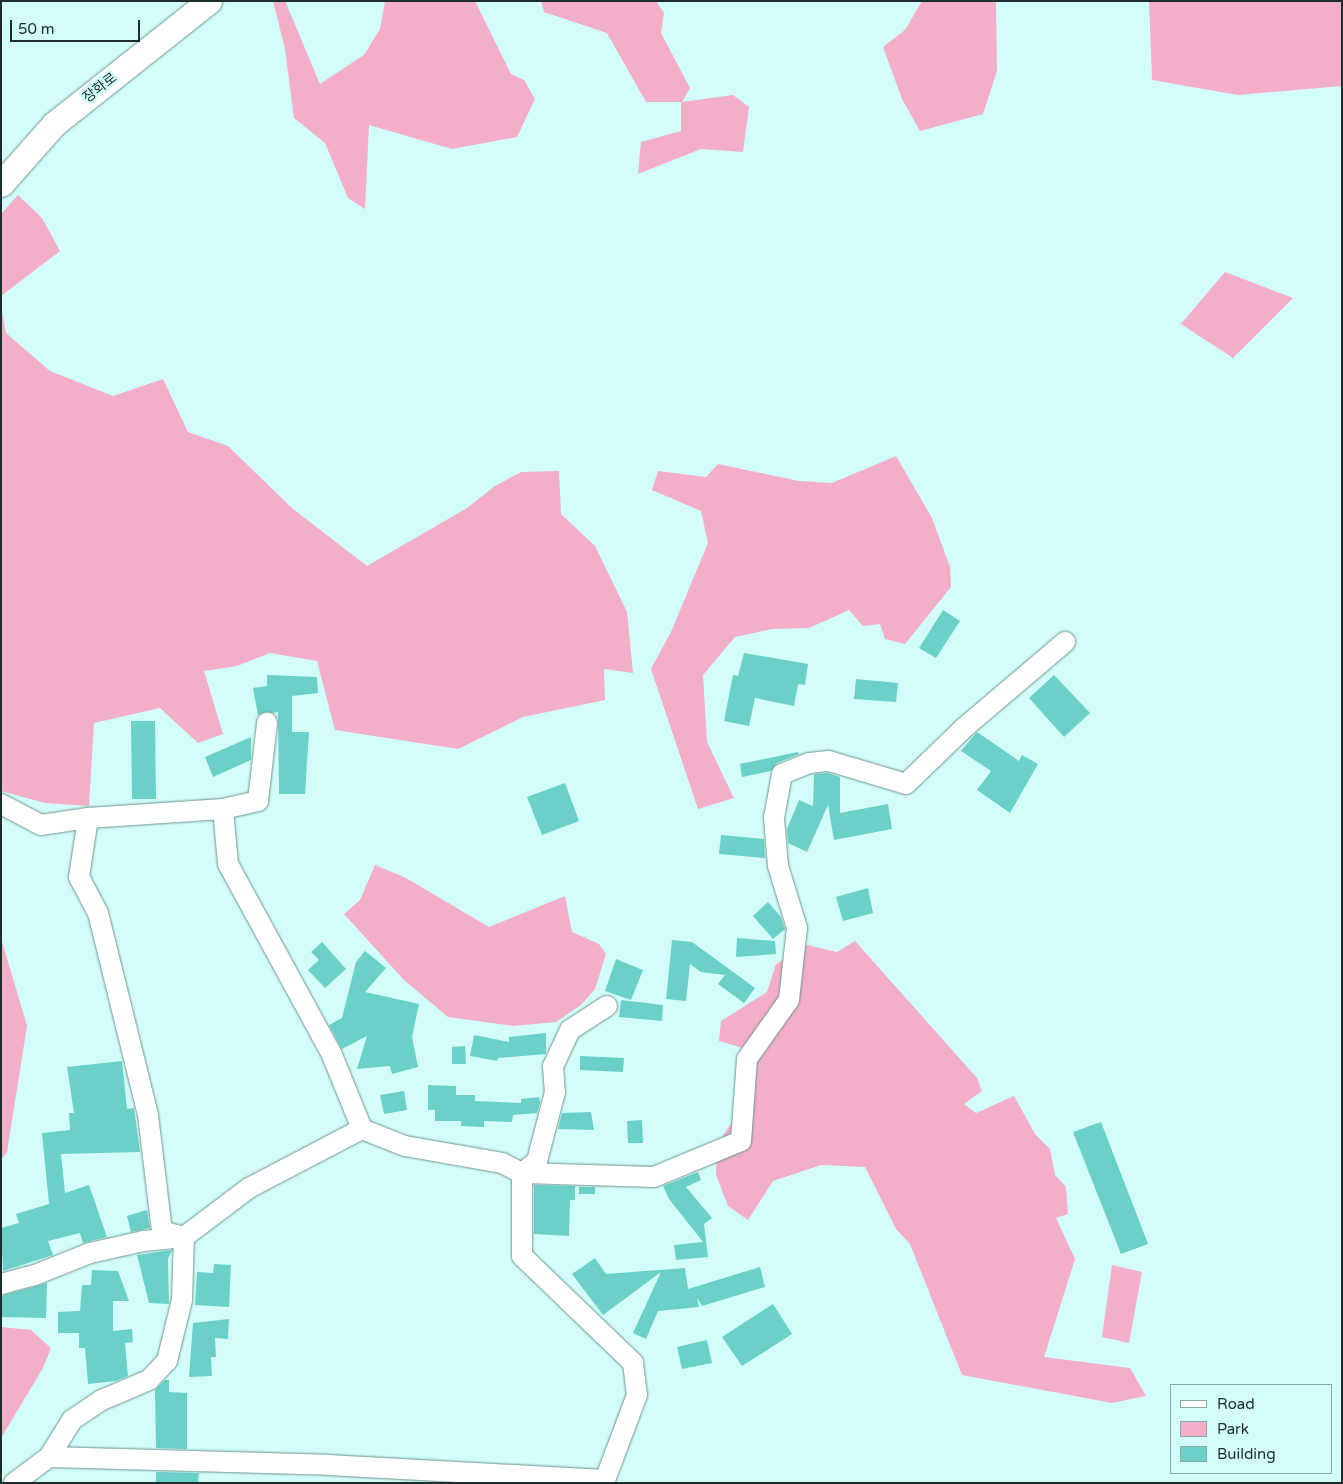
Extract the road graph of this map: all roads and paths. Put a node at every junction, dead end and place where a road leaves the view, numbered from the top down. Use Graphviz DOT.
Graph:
graph roads {
  1 [pos="209,1"];
  2 [pos="1,184"];
  3 [pos="1065,642"];
  4 [pos="267,723"];
  5 [pos="1,804"];
  6 [pos="223,808"];
  7 [pos="88,818"];
  8 [pos="607,1006"];
  9 [pos="362,1129"];
  10 [pos="522,1172"];
  11 [pos="184,1237"];
  12 [pos="1,1284"];
  13 [pos="49,1457"];
  14 [pos="604,1482"];
  15 [pos="14,1483"];
  1 -- 2 [label="street, 장화로"];
  3 -- 10 [label="street"];
  4 -- 6 [label="street"];
  5 -- 7 [label="street"];
  6 -- 7 [label="street"];
  6 -- 9 [label="street"];
  7 -- 11 [label="street"];
  8 -- 10 [label="street"];
  9 -- 10 [label="street"];
  9 -- 11 [label="street"];
  10 -- 14 [label="street"];
  11 -- 12 [label="street"];
  11 -- 13 [label="street"];
  13 -- 14 [label="street"];
  13 -- 15 [label="street"];
}
